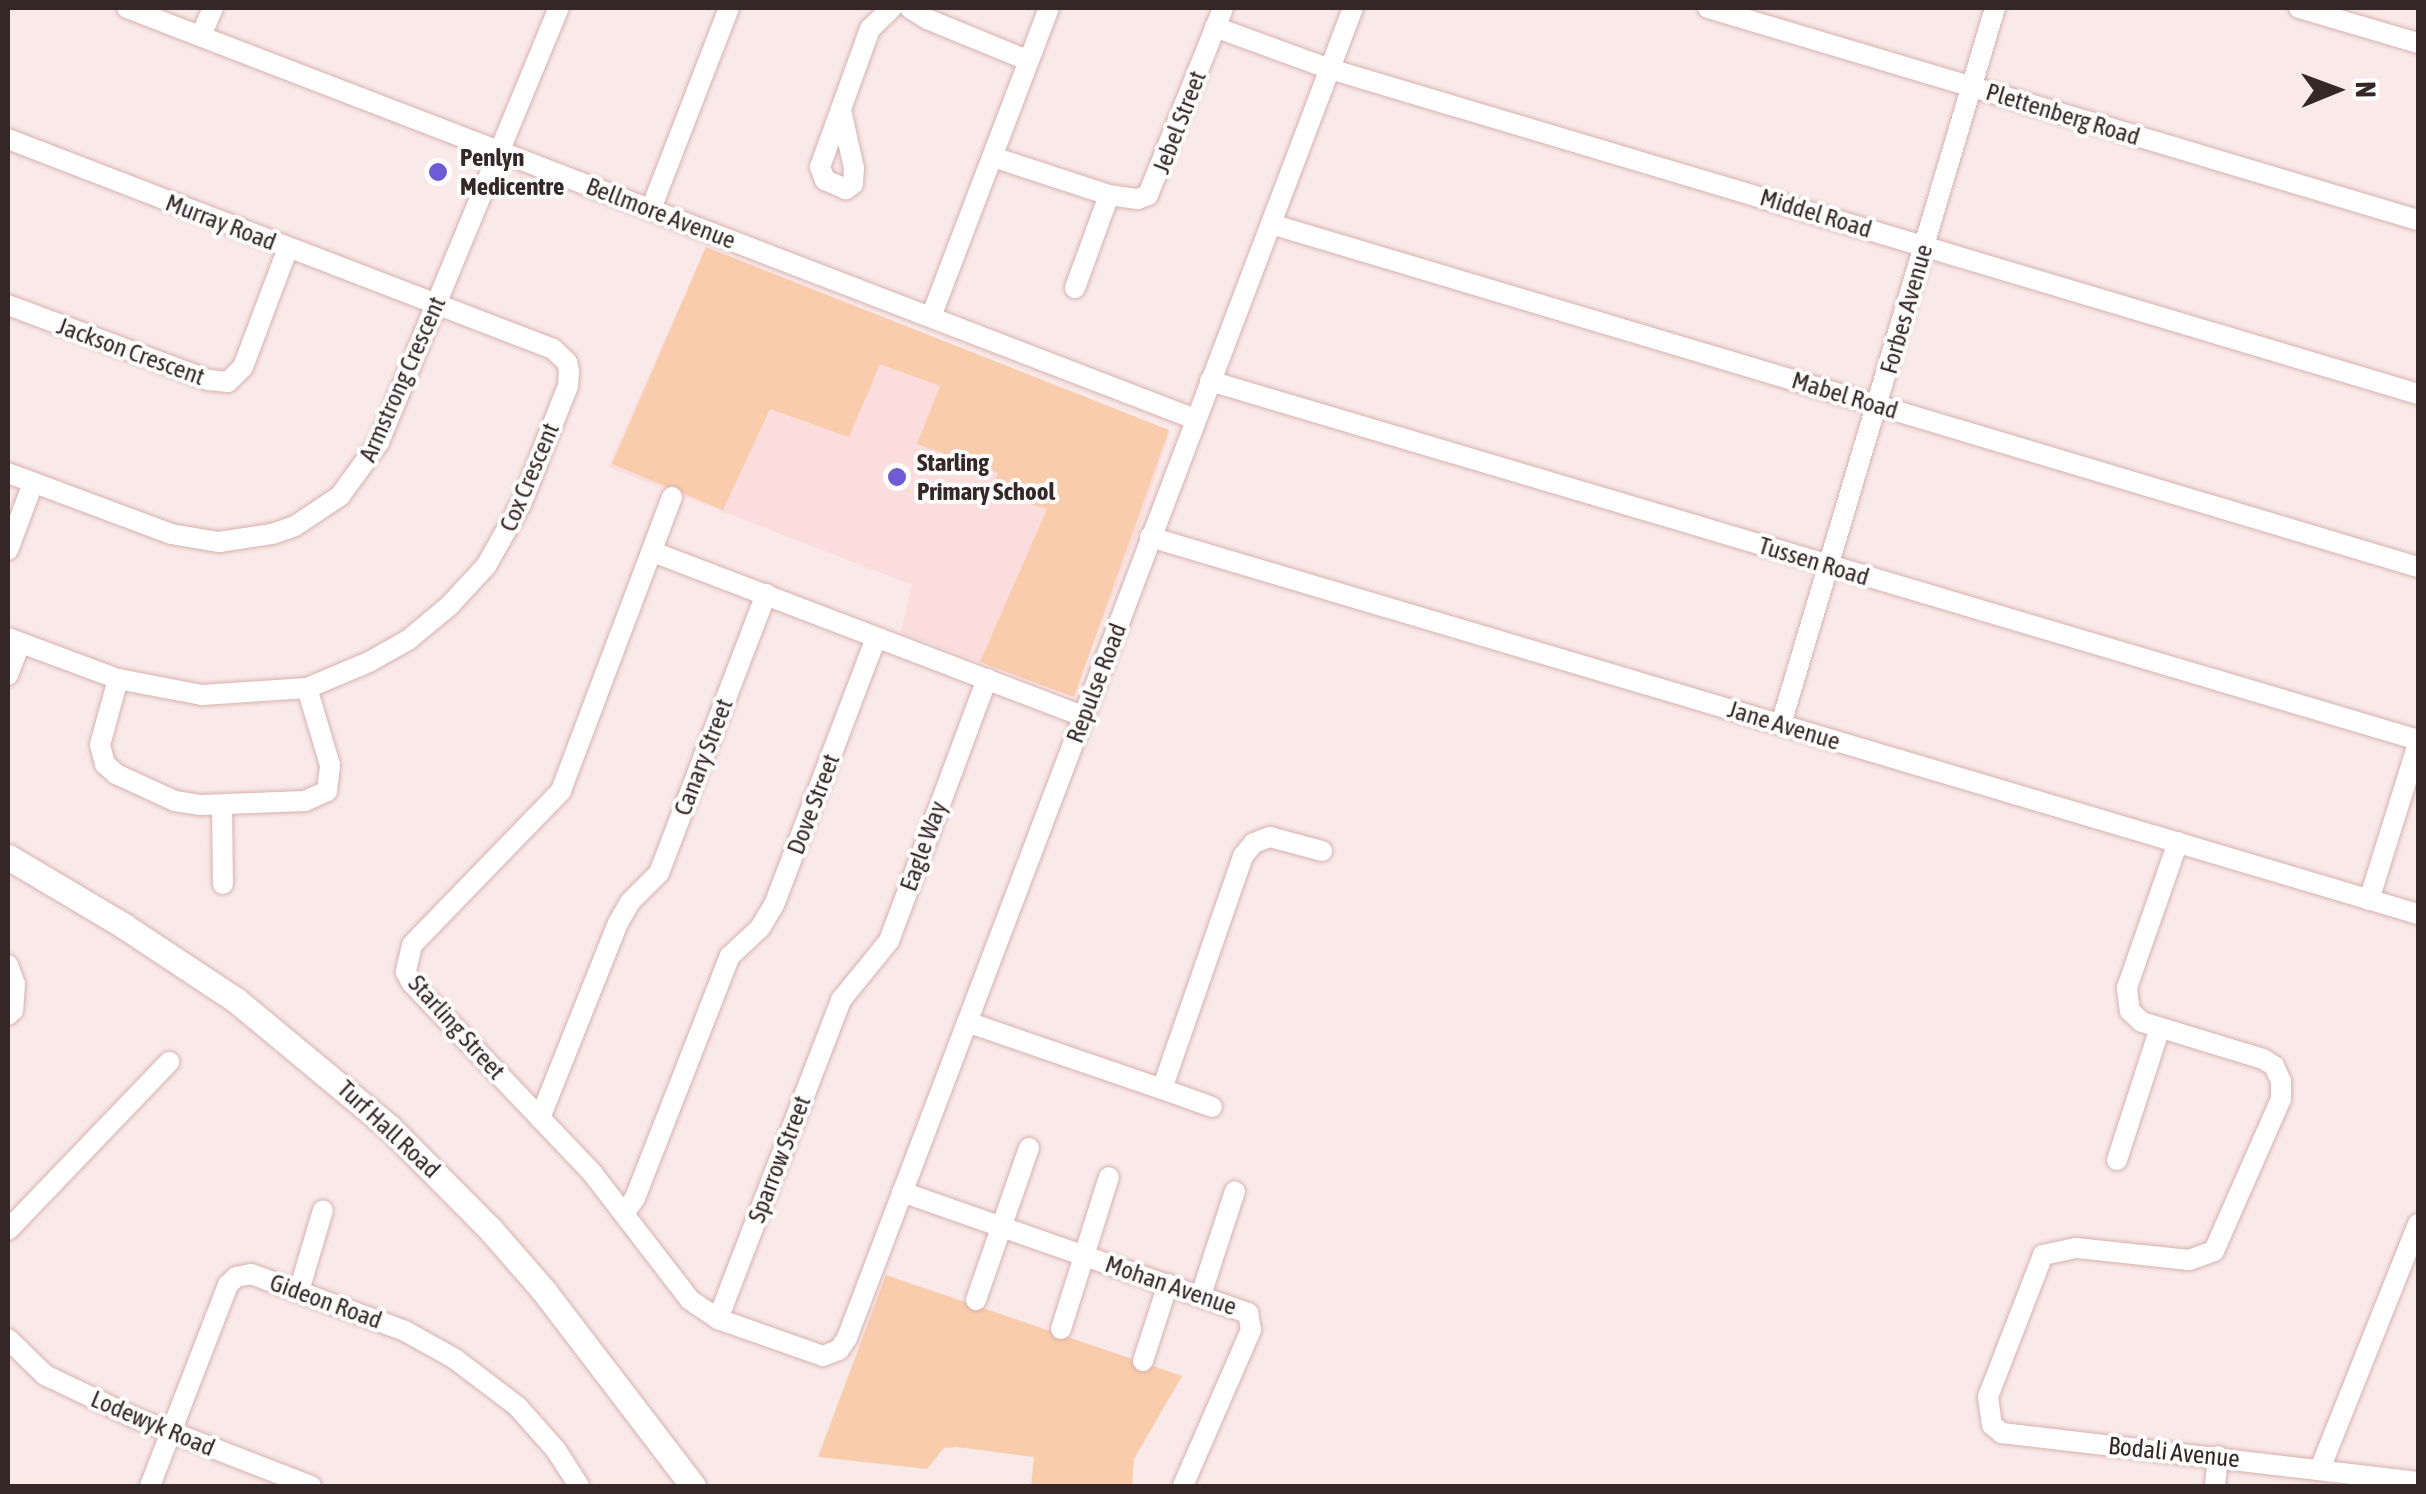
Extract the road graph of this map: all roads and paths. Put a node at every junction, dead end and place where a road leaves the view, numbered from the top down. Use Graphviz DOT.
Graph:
graph roads {
  1 [pos="127,8"];
  2 [pos="213,8"];
  3 [pos="558,8"];
  4 [pos="729,8"];
  5 [pos="892,8"];
  6 [pos="910,8"];
  7 [pos="1049,8"];
  8 [pos="1353,8"];
  9 [pos="1708,8"];
  10 [pos="1995,8"];
  11 [pos="2299,8"];
  12 [pos="1219,17"];
  13 [pos="202,36"];
  14 [pos="2418,44"];
  15 [pos="1027,60"];
  16 [pos="1330,68"];
  17 [pos="1972,86"];
  18 [pos="841,110"];
  19 [pos="8,140"];
  20 [pos="502,152"];
  21 [pos="992,157"];
  22 [pos="1109,196"];
  23 [pos="652,209"];
  24 [pos="2418,220"];
  25 [pos="1270,224"];
  26 [pos="1924,246"];
  27 [pos="288,248"];
  28 [pos="1075,288"];
  29 [pos="436,303"];
  30 [pos="8,305"];
  31 [pos="931,317"];
  32 [pos="1210,381"];
  33 [pos="2418,394"];
  34 [pos="1878,406"];
  35 [pos="1195,419"];
  36 [pos="8,473"];
  37 [pos="33,484"];
  38 [pos="672,497"];
  39 [pos="1150,537"];
  40 [pos="8,550"];
  41 [pos="653,552"];
  42 [pos="1828,565"];
  43 [pos="2418,567"];
  44 [pos="766,594"];
  45 [pos="876,638"];
  46 [pos="14,641"];
  47 [pos="8,675"];
  48 [pos="118,679"];
  49 [pos="987,679"];
  50 [pos="307,688"];
  51 [pos="1084,717"];
  52 [pos="1781,724"];
  53 [pos="2418,742"];
  54 [pos="222,805"];
  55 [pos="2178,842"];
  56 [pos="1322,850"];
  57 [pos="8,857"];
  58 [pos="224,884"];
  59 [pos="2369,900"];
  60 [pos="2418,914"];
  61 [pos="8,966"];
  62 [pos="840,1000"];
  63 [pos="8,1016"];
  64 [pos="967,1022"];
  65 [pos="2160,1028"];
  66 [pos="170,1062"];
  67 [pos="1162,1090"];
  68 [pos="1212,1108"];
  69 [pos="540,1118"];
  70 [pos="1028,1148"];
  71 [pos="2117,1160"];
  72 [pos="1109,1176"];
  73 [pos="1235,1191"];
  74 [pos="902,1192"];
  75 [pos="323,1210"];
  76 [pos="625,1212"];
  77 [pos="2418,1224"];
  78 [pos="1001,1226"];
  79 [pos="8,1230"];
  80 [pos="1086,1255"];
  81 [pos="1168,1284"];
  82 [pos="299,1291"];
  83 [pos="1202,1296"];
  84 [pos="976,1300"];
  85 [pos="718,1318"];
  86 [pos="1061,1329"];
  87 [pos="8,1339"];
  88 [pos="833,1354"];
  89 [pos="1143,1360"];
  90 [pos="168,1431"];
  91 [pos="2218,1456"];
  92 [pos="2320,1469"];
  93 [pos="2418,1482"];
  94 [pos="150,1486"];
  95 [pos="311,1486"];
  96 [pos="579,1486"];
  97 [pos="693,1486"];
  98 [pos="1183,1486"];
  99 [pos="2215,1486"];
  1 -- 13 [label="street, Bellmore Avenue"];
  2 -- 13 [label="street"];
  3 -- 20 [label="street, Armstrong Crescent"];
  4 -- 23 [label="street"];
  5 -- 18 [label="street"];
  6 -- 15 [label="street"];
  7 -- 15 [label="street"];
  8 -- 16 [label="street, Repulse Road"];
  9 -- 17 [label="street, Plettenberg Road"];
  10 -- 17 [label="street, Forbes Avenue"];
  11 -- 14 [label="street"];
  12 -- 16 [label="street, Middel Road"];
  12 -- 22 [label="street, Jebel Street"];
  13 -- 20 [label="street, Bellmore Avenue"];
  15 -- 21 [label="street"];
  16 -- 25 [label="street, Repulse Road"];
  16 -- 26 [label="street, Middel Road"];
  17 -- 24 [label="street, Plettenberg Road"];
  17 -- 26 [label="street, Forbes Avenue"];
  19 -- 27 [label="street, Murray Road"];
  20 -- 23 [label="street, Bellmore Avenue"];
  20 -- 29 [label="street, Armstrong Crescent"];
  21 -- 22 [label="street"];
  21 -- 31 [label="street"];
  22 -- 28 [label="street"];
  23 -- 31 [label="street, Bellmore Avenue"];
  25 -- 32 [label="street, Repulse Road"];
  25 -- 34 [label="street, Mabel Road"];
  26 -- 33 [label="street, Middel Road"];
  26 -- 34 [label="street, Forbes Avenue"];
  27 -- 29 [label="street, Murray Road"];
  27 -- 30 [label="street, Jackson Crescent"];
  29 -- 37 [label="street, Armstrong Crescent"];
  29 -- 50 [label="street, Cox Crescent"];
  31 -- 35 [label="street, Bellmore Avenue"];
  32 -- 35 [label="street, Repulse Road"];
  32 -- 42 [label="street, Tussen Road"];
  34 -- 42 [label="street, Forbes Avenue"];
  34 -- 43 [label="street, Mabel Road"];
  35 -- 39 [label="street, Repulse Road"];
  36 -- 37 [label="street, Armstrong Crescent"];
  37 -- 40 [label="street"];
  38 -- 41 [label="street, Starling Street"];
  39 -- 51 [label="street, Repulse Road"];
  39 -- 52 [label="street, Jane Avenue"];
  41 -- 44 [label="street"];
  41 -- 69 [label="street, Starling Street"];
  42 -- 52 [label="street, Forbes Avenue"];
  42 -- 53 [label="street, Tussen Road"];
  44 -- 45 [label="street"];
  44 -- 69 [label="street, Canary Street"];
  45 -- 49 [label="street"];
  45 -- 76 [label="street, Dove Street"];
  46 -- 47 [label="street"];
  46 -- 48 [label="street, Cox Crescent"];
  48 -- 50 [label="street, Cox Crescent"];
  48 -- 54 [label="street"];
  49 -- 51 [label="street"];
  49 -- 62 [label="street, Eagle Way"];
  50 -- 54 [label="street"];
  51 -- 64 [label="street, Repulse Road"];
  52 -- 55 [label="street, Jane Avenue"];
  53 -- 59 [label="street"];
  54 -- 58 [label="street"];
  55 -- 59 [label="street, Jane Avenue"];
  55 -- 65 [label="street"];
  56 -- 67 [label="street"];
  57 -- 97 [label="main road, Turf Hall Road"];
  59 -- 60 [label="street, Jane Avenue"];
  61 -- 63 [label="street"];
  62 -- 85 [label="street, Sparrow Street"];
  64 -- 67 [label="street"];
  64 -- 74 [label="street, Repulse Road"];
  65 -- 71 [label="street"];
  65 -- 91 [label="street, Bodali Avenue"];
  66 -- 79 [label="street"];
  67 -- 68 [label="street"];
  69 -- 76 [label="street, Starling Street"];
  70 -- 78 [label="street"];
  72 -- 80 [label="street, Mohan Avenue"];
  73 -- 83 [label="street"];
  74 -- 78 [label="street, Mohan Avenue"];
  74 -- 88 [label="street, Repulse Road"];
  75 -- 82 [label="street"];
  76 -- 85 [label="street, Starling Street"];
  77 -- 92 [label="street"];
  78 -- 80 [label="street, Mohan Avenue"];
  78 -- 84 [label="street"];
  80 -- 81 [label="street, Mohan Avenue"];
  80 -- 86 [label="street, Mohan Avenue"];
  81 -- 83 [label="street, Mohan Avenue"];
  81 -- 89 [label="street"];
  82 -- 90 [label="street, Gideon Road"];
  82 -- 96 [label="street, Gideon Road"];
  83 -- 98 [label="street, Mohan Avenue"];
  85 -- 88 [label="street, Starling Street"];
  87 -- 90 [label="street, Lodewyk Road"];
  90 -- 94 [label="street, Gideon Road"];
  90 -- 95 [label="street, Lodewyk Road"];
  91 -- 92 [label="street, Bodali Avenue"];
  91 -- 99 [label="street"];
  92 -- 93 [label="street, Bodali Avenue"];
}
